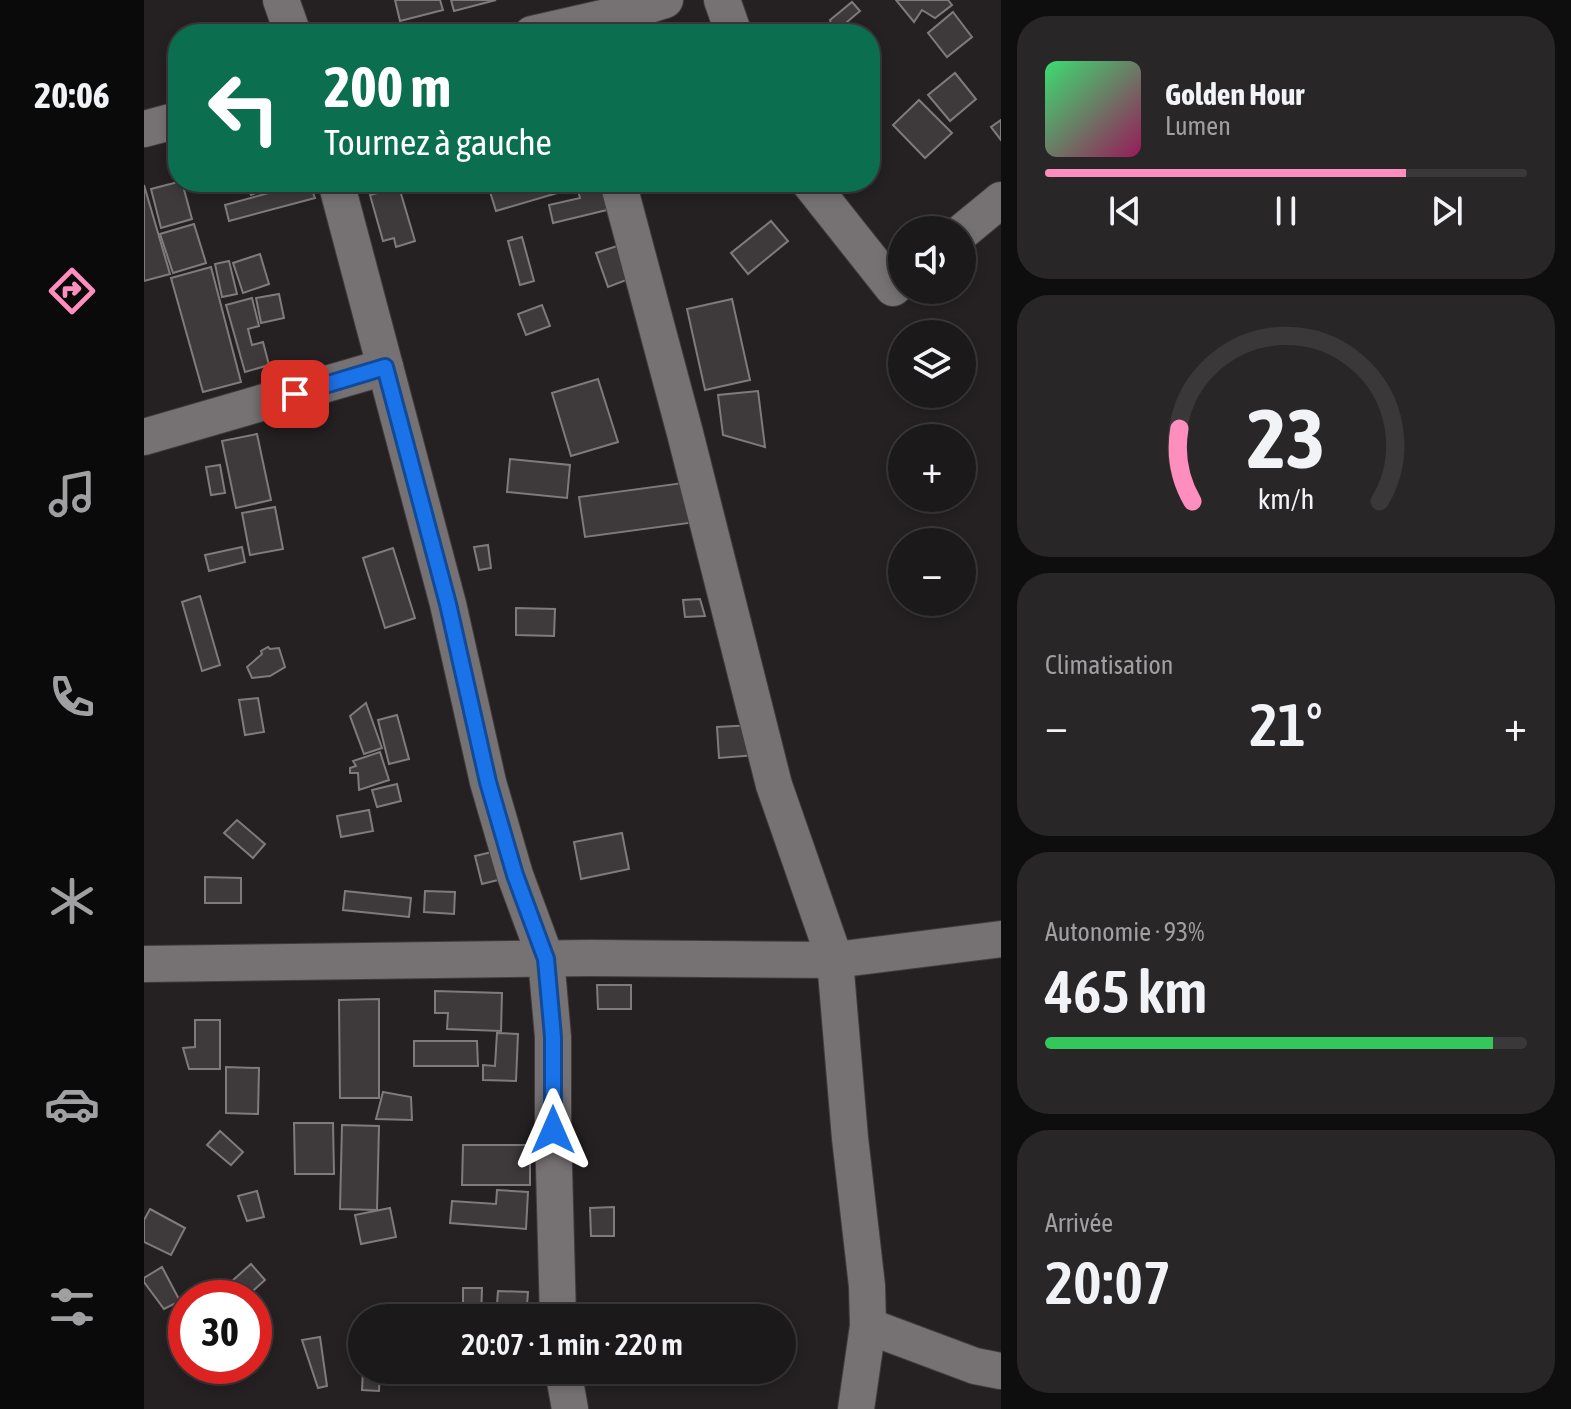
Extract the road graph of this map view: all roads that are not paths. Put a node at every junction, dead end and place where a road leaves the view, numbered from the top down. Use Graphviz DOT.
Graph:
graph roads {
  1 [pos="281,0"];
  2 [pos="665,0"];
  3 [pos="722,0"];
  4 [pos="577,19"];
  5 [pos="289,24"];
  6 [pos="730,24"];
  7 [pos="168,123"];
  8 [pos="144,129"];
  9 [pos="339,192"];
  10 [pos="621,192"];
  11 [pos="817,192"];
  12 [pos="1001,200"];
  13 [pos="976,221"];
  14 [pos="888,282"];
  15 [pos="385,367"];
  16 [pos="144,437"];
  17 [pos="1001,939"];
  18 [pos="546,959"];
  19 [pos="835,960"];
  20 [pos="144,964"];
  21 [pos="558,1304"];
  22 [pos="868,1326"];
  23 [pos="1001,1371"];
  24 [pos="566,1384"];
  25 [pos="570,1409"];
  26 [pos="856,1409"];
  1 -- 5 [label="street"];
  2 -- 4 [label="street"];
  3 -- 6 [label="street"];
  7 -- 8 [label="street"];
  9 -- 15 [label="street"];
  10 -- 19 [label="street"];
  11 -- 14 [label="street"];
  12 -- 13 [label="street"];
  15 -- 16 [label="street"];
  15 -- 18 [label="street"];
  17 -- 19 [label="street"];
  18 -- 19 [label="street"];
  18 -- 20 [label="street"];
  18 -- 21 [label="street"];
  19 -- 22 [label="street"];
  22 -- 23 [label="street"];
  22 -- 26 [label="street"];
  24 -- 25 [label="street"];
}
